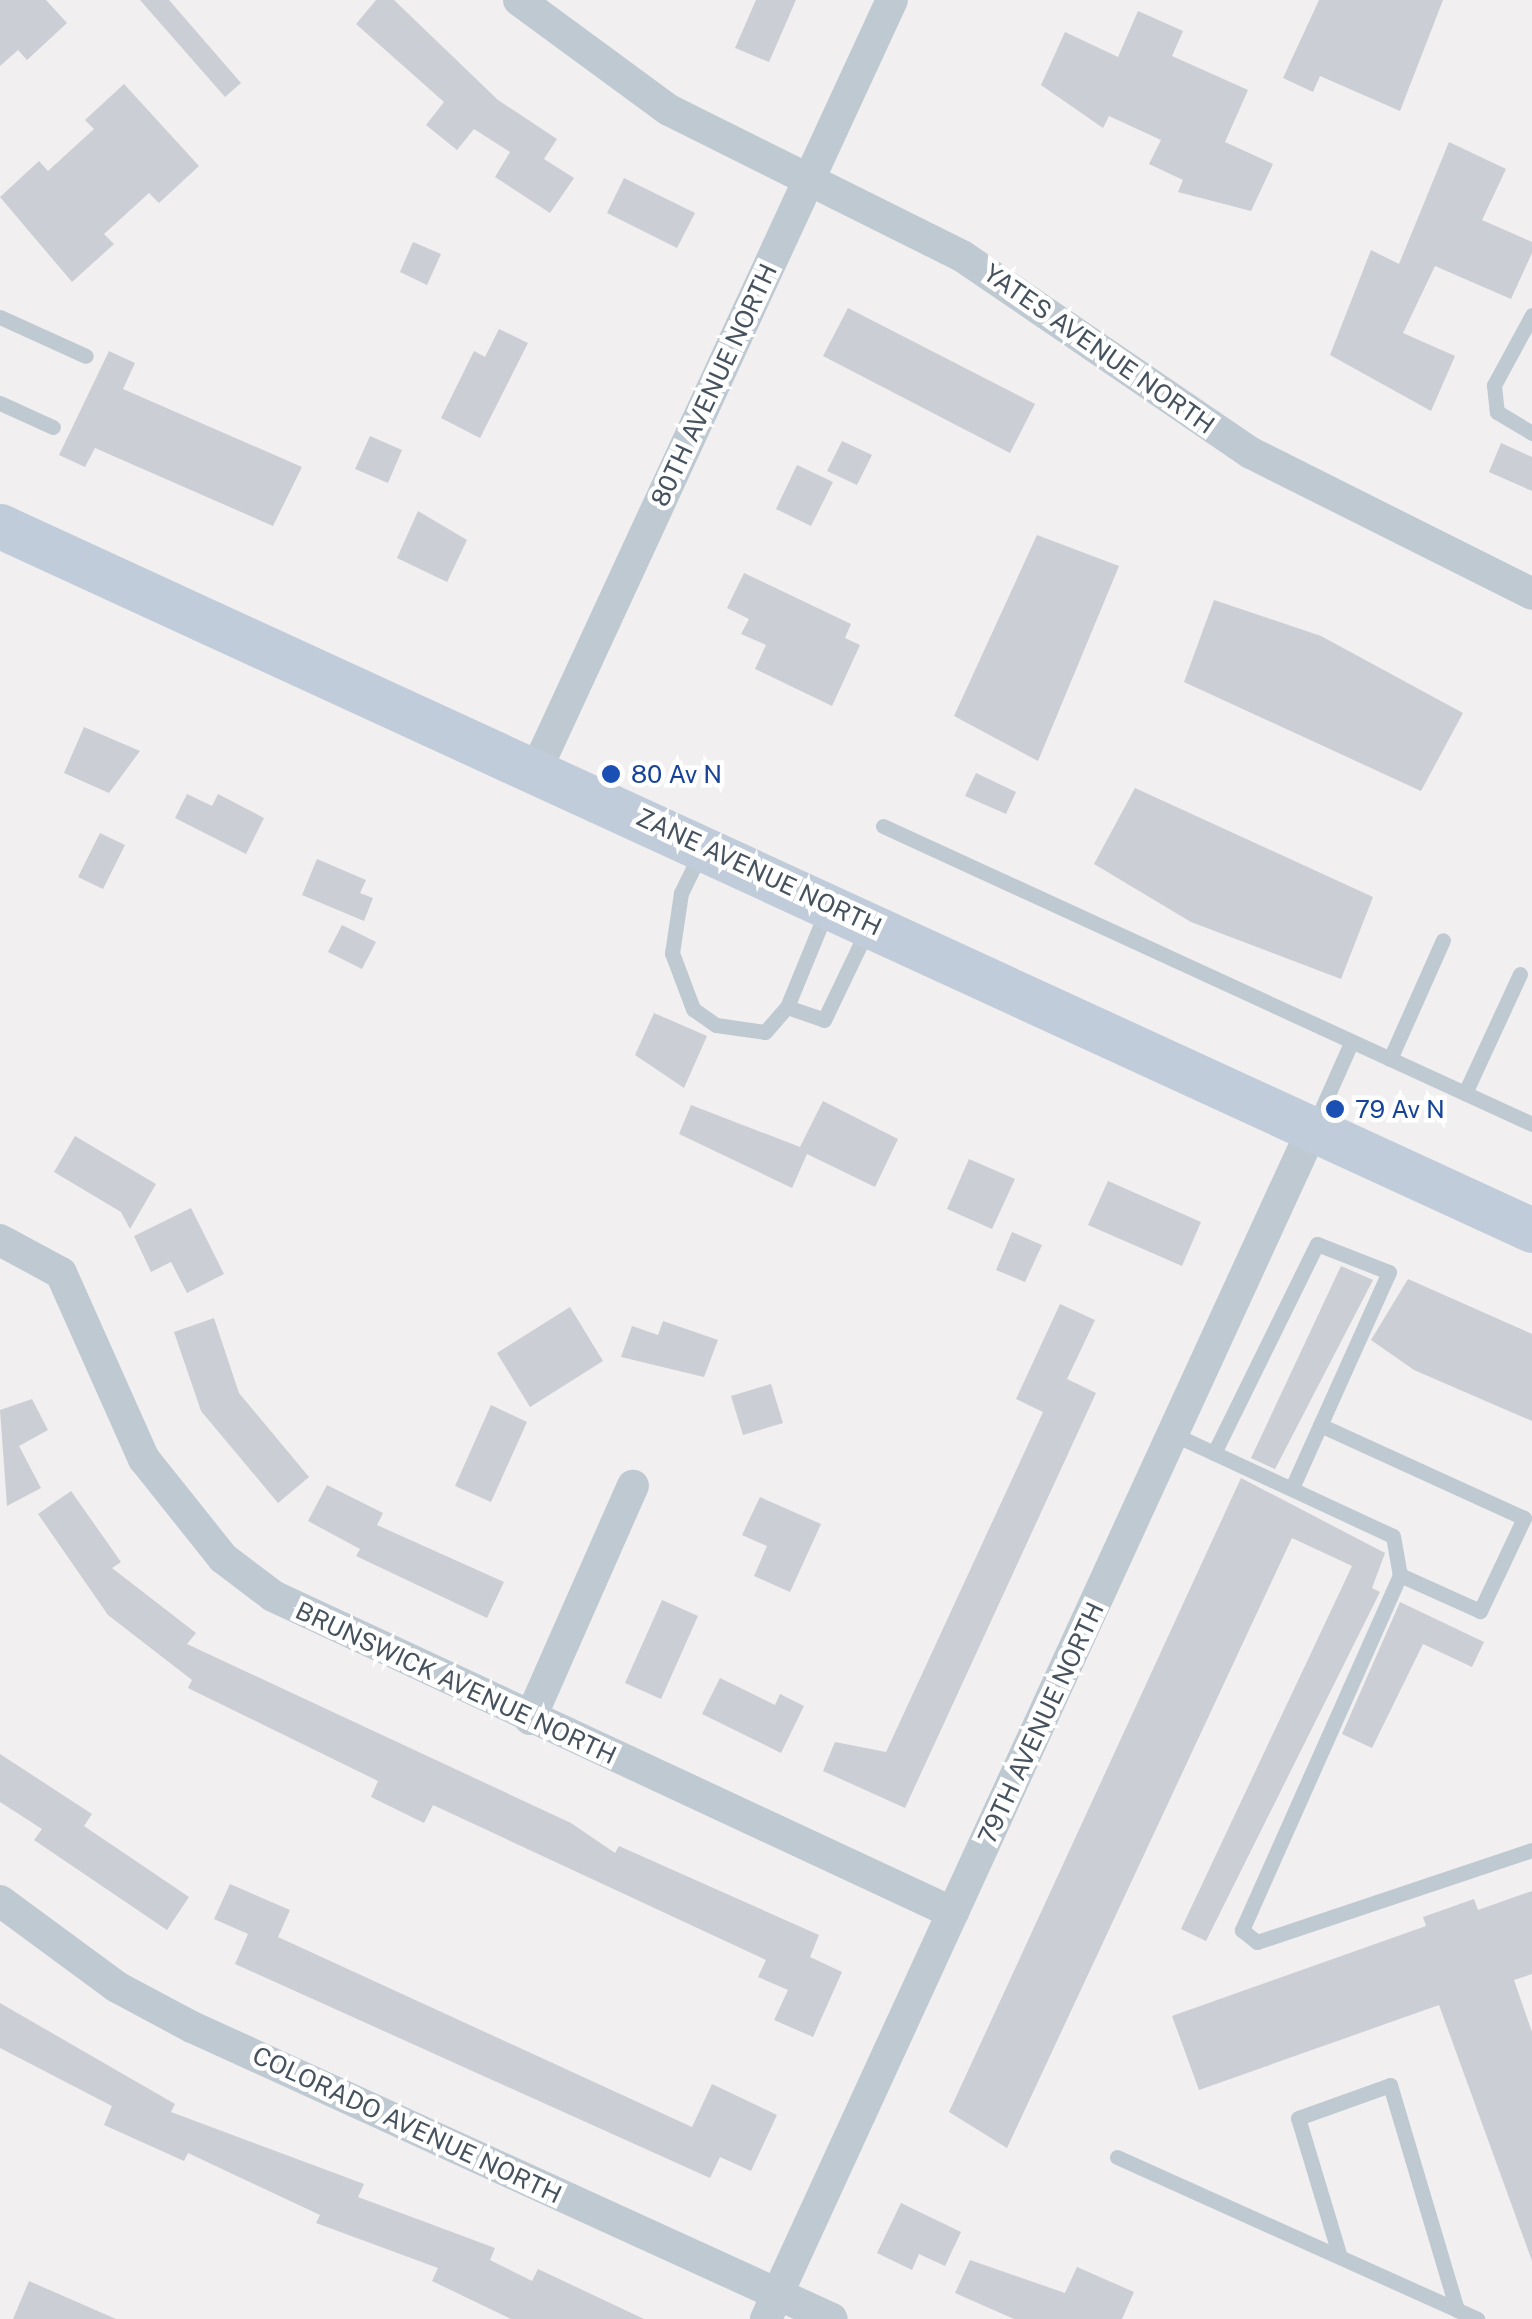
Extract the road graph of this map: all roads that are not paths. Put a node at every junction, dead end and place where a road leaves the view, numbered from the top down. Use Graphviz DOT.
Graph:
graph roads {
  1 [pos="520,0"];
  2 [pos="892,0"];
  3 [pos="808,180"];
  4 [pos="1532,315"];
  5 [pos="0,317"];
  6 [pos="86,356"];
  7 [pos="0,403"];
  8 [pos="53,427"];
  9 [pos="1532,433"];
  10 [pos="0,526"];
  11 [pos="1532,594"];
  12 [pos="536,770"];
  13 [pos="883,826"];
  14 [pos="704,847"];
  15 [pos="829,904"];
  16 [pos="871,923"];
  17 [pos="1443,940"];
  18 [pos="1520,974"];
  19 [pos="787,1007"];
  20 [pos="1351,1043"];
  21 [pos="1390,1059"];
  22 [pos="1465,1093"];
  23 [pos="1532,1124"];
  24 [pos="1314,1126"];
  25 [pos="1527,1224"];
  26 [pos="0,1240"];
  27 [pos="1320,1424"];
  28 [pos="1173,1434"];
  29 [pos="1214,1453"];
  30 [pos="634,1486"];
  31 [pos="1292,1488"];
  32 [pos="1400,1575"];
  33 [pos="530,1719"];
  34 [pos="1532,1850"];
  35 [pos="0,1901"];
  36 [pos="954,1914"];
  37 [pos="1117,2156"];
  38 [pos="1340,2257"];
  39 [pos="772,2307"];
  40 [pos="1457,2310"];
  41 [pos="832,2319"];
  42 [pos="1477,2319"];
  1 -- 3 [label="street, YATES AVENUE NORTH"];
  2 -- 3 [label="street, 80TH AVENUE NORTH"];
  3 -- 11 [label="street, YATES AVENUE NORTH"];
  3 -- 12 [label="street, 80TH AVENUE NORTH"];
  4 -- 9 [label="lane"];
  5 -- 6 [label="lane"];
  7 -- 8 [label="lane"];
  10 -- 12 [label="main road, ZANE AVENUE NORTH"];
  12 -- 14 [label="main road, ZANE AVENUE NORTH"];
  13 -- 20 [label="lane"];
  14 -- 15 [label="main road, ZANE AVENUE NORTH"];
  14 -- 19 [label="lane"];
  15 -- 16 [label="main road, ZANE AVENUE NORTH"];
  15 -- 19 [label="lane"];
  16 -- 19 [label="lane"];
  16 -- 24 [label="main road, ZANE AVENUE NORTH"];
  17 -- 21 [label="lane"];
  18 -- 22 [label="lane"];
  20 -- 21 [label="lane"];
  20 -- 24 [label="lane"];
  21 -- 22 [label="lane"];
  22 -- 23 [label="lane"];
  24 -- 25 [label="main road, ZANE AVENUE NORTH"];
  24 -- 28 [label="street, 79TH AVENUE NORTH"];
  26 -- 33 [label="street, BRUNSWICK AVENUE NORTH"];
  27 -- 29 [label="lane"];
  27 -- 31 [label="lane"];
  27 -- 32 [label="lane"];
  28 -- 29 [label="lane"];
  28 -- 36 [label="street, 79TH AVENUE NORTH"];
  29 -- 31 [label="lane"];
  30 -- 33 [label="street"];
  31 -- 32 [label="lane"];
  32 -- 34 [label="lane"];
  33 -- 36 [label="street, BRUNSWICK AVENUE NORTH"];
  35 -- 39 [label="street, COLORADO AVENUE NORTH"];
  36 -- 39 [label="street, 79TH AVENUE NORTH"];
  37 -- 38 [label="lane"];
  38 -- 40 [label="lane"];
  38 -- 40 [label="lane"];
  39 -- 41 [label="street, COLORADO AVENUE NORTH"];
  40 -- 42 [label="lane"];
}
